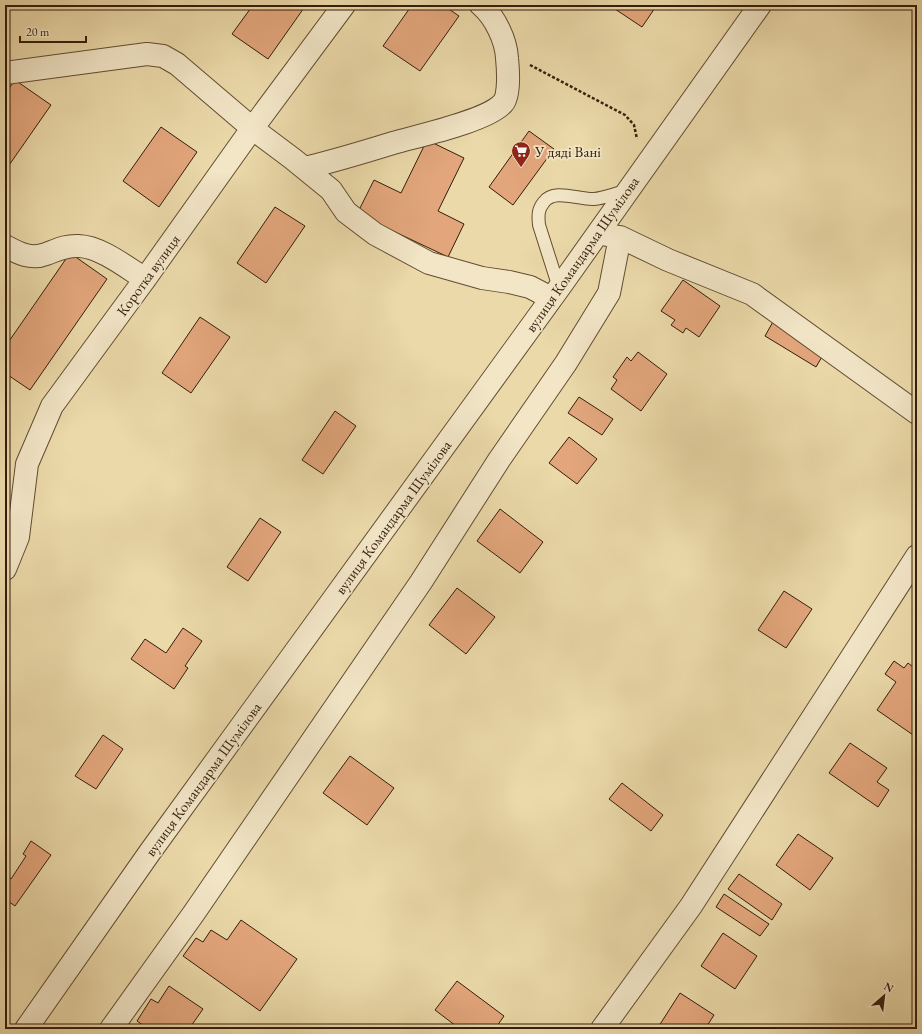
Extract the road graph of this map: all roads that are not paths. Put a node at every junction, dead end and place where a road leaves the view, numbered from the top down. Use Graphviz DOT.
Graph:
graph roads {
  1 [pos="344,5"];
  2 [pos="481,5"];
  3 [pos="760,5"];
  4 [pos="5,73"];
  5 [pos="253,128"];
  6 [pos="305,168"];
  7 [pos="628,190"];
  8 [pos="598,233"];
  9 [pos="620,237"];
  10 [pos="5,246"];
  11 [pos="145,279"];
  12 [pos="555,293"];
  13 [pos="917,413"];
  14 [pos="917,556"];
  15 [pos="5,569"];
  16 [pos="26,1029"];
  17 [pos="111,1029"];
  18 [pos="602,1029"];
  1 -- 5 [label="street, Коротка вулиця"];
  2 -- 6 [label="street"];
  3 -- 7 [label="street, вулиця Командарма Шумілова"];
  4 -- 5 [label="street"];
  5 -- 6 [label="street"];
  5 -- 11 [label="street, Коротка вулиця"];
  6 -- 12 [label="street"];
  7 -- 8 [label="street, вулиця Командарма Шумілова"];
  7 -- 12 [label="lane"];
  8 -- 9 [label="street"];
  8 -- 12 [label="street, вулиця Командарма Шумілова"];
  9 -- 13 [label="street"];
  9 -- 17 [label="street"];
  10 -- 11 [label="street"];
  11 -- 15 [label="street, Коротка вулиця"];
  12 -- 16 [label="street, вулиця Командарма Шумілова"];
  14 -- 18 [label="street"];
}
